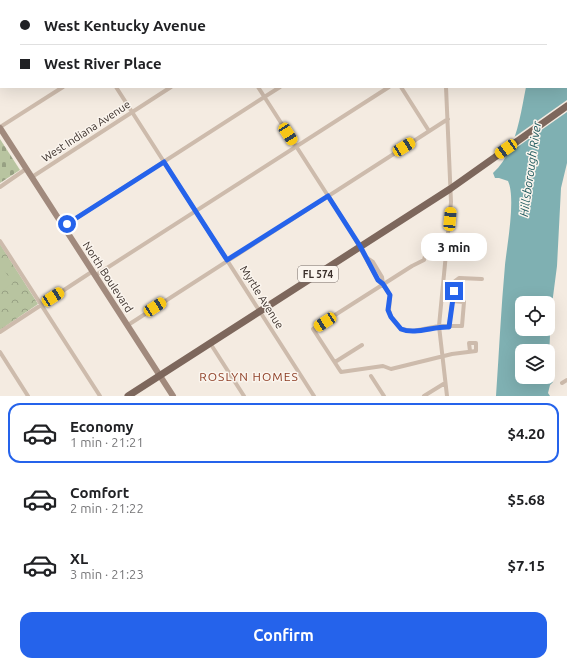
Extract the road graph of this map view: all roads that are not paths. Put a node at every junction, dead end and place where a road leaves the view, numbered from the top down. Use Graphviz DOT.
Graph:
graph roads {
  1 [pos="61,88"];
  2 [pos="117,88"];
  3 [pos="169,88"];
  4 [pos="259,88"];
  5 [pos="278,88"];
  6 [pos="387,88"];
  7 [pos="401,88"];
  8 [pos="446,88"];
  9 [pos="264,97"];
  10 [pos="567,106"];
  11 [pos="132,112"];
  12 [pos="448,119"];
  13 [pos="0,128"];
  14 [pos="429,131"];
  15 [pos="296,147"];
  16 [pos="164,162"];
  17 [pos="26,169"];
  18 [pos="32,177"];
  19 [pos="0,186"];
  20 [pos="450,189"];
  21 [pos="328,196"];
  22 [pos="196,212"];
  23 [pos="64,226"];
  24 [pos="448,238"];
  25 [pos="0,241"];
  26 [pos="360,246"];
  27 [pos="227,260"];
  28 [pos="94,273"];
  29 [pos="482,279"];
  30 [pos="383,284"];
  31 [pos="452,301"];
  32 [pos="41,305"];
  33 [pos="260,311"];
  34 [pos="128,325"];
  35 [pos="439,326"];
  36 [pos="449,327"];
  37 [pos="0,332"];
  38 [pos="210,343"];
  39 [pos="362,344"];
  40 [pos="470,351"];
  41 [pos="0,352"];
  42 [pos="443,356"];
  43 [pos="335,362"];
  44 [pos="160,376"];
  45 [pos="371,376"];
  46 [pos="567,380"];
  47 [pos="445,383"];
  48 [pos="562,383"];
  49 [pos="28,396"];
  50 [pos="100,396"];
  51 [pos="128,396"];
  52 [pos="173,396"];
  53 [pos="244,396"];
  54 [pos="314,396"];
  55 [pos="384,396"];
  56 [pos="424,396"];
  57 [pos="446,396"];
  1 -- 13 [label="street"];
  2 -- 11 [label="street, Myrtle Avenue"];
  3 -- 11 [label="street, West Indiana Avenue"];
  4 -- 9 [label="street"];
  5 -- 9 [label="street"];
  6 -- 15 [label="street"];
  7 -- 14 [label="street"];
  8 -- 12 [label="street"];
  9 -- 15 [label="street"];
  9 -- 16 [label="street"];
  10 -- 20 [label="main road, FL 574"];
  11 -- 16 [label="street, Myrtle Avenue"];
  11 -- 18 [label="street, West Indiana Avenue"];
  12 -- 14 [label="street"];
  12 -- 20 [label="street"];
  13 -- 17 [label="street, North Boulevard"];
  14 -- 21 [label="street"];
  15 -- 21 [label="street"];
  15 -- 22 [label="street"];
  16 -- 22 [label="street, Myrtle Avenue"];
  16 -- 23 [label="street"];
  17 -- 18 [label="street, North Boulevard"];
  17 -- 19 [label="street"];
  18 -- 23 [label="street, North Boulevard"];
  20 -- 24 [label="street"];
  20 -- 26 [label="main road, FL 574"];
  21 -- 26 [label="street"];
  21 -- 27 [label="street"];
  22 -- 27 [label="street, Myrtle Avenue"];
  22 -- 28 [label="street"];
  23 -- 28 [label="street, North Boulevard"];
  24 -- 30 [label="street"];
  24 -- 35 [label="street"];
  25 -- 32 [label="street"];
  26 -- 30 [label="street"];
  26 -- 33 [label="main road, FL 574"];
  27 -- 33 [label="street, Myrtle Avenue"];
  27 -- 34 [label="street"];
  28 -- 32 [label="street"];
  28 -- 34 [label="street, North Boulevard"];
  29 -- 31 [label="street"];
  30 -- 35 [label="street"];
  30 -- 43 [label="street"];
  31 -- 36 [label="street"];
  31 -- 36 [label="street"];
  32 -- 37 [label="street"];
  32 -- 50 [label="street"];
  33 -- 38 [label="main road, FL 574"];
  33 -- 54 [label="street, Myrtle Avenue"];
  34 -- 44 [label="street, North Boulevard"];
  35 -- 36 [label="street"];
  35 -- 42 [label="street"];
  38 -- 44 [label="main road, FL 574"];
  38 -- 53 [label="street"];
  39 -- 43 [label="street"];
  40 -- 42 [label="street"];
  41 -- 49 [label="street"];
  42 -- 43 [label="street"];
  42 -- 47 [label="street"];
  44 -- 51 [label="main road, FL 574"];
  44 -- 52 [label="street, North Boulevard"];
  45 -- 55 [label="street"];
  46 -- 48 [label="street"];
  47 -- 56 [label="street"];
  47 -- 57 [label="street"];
}
